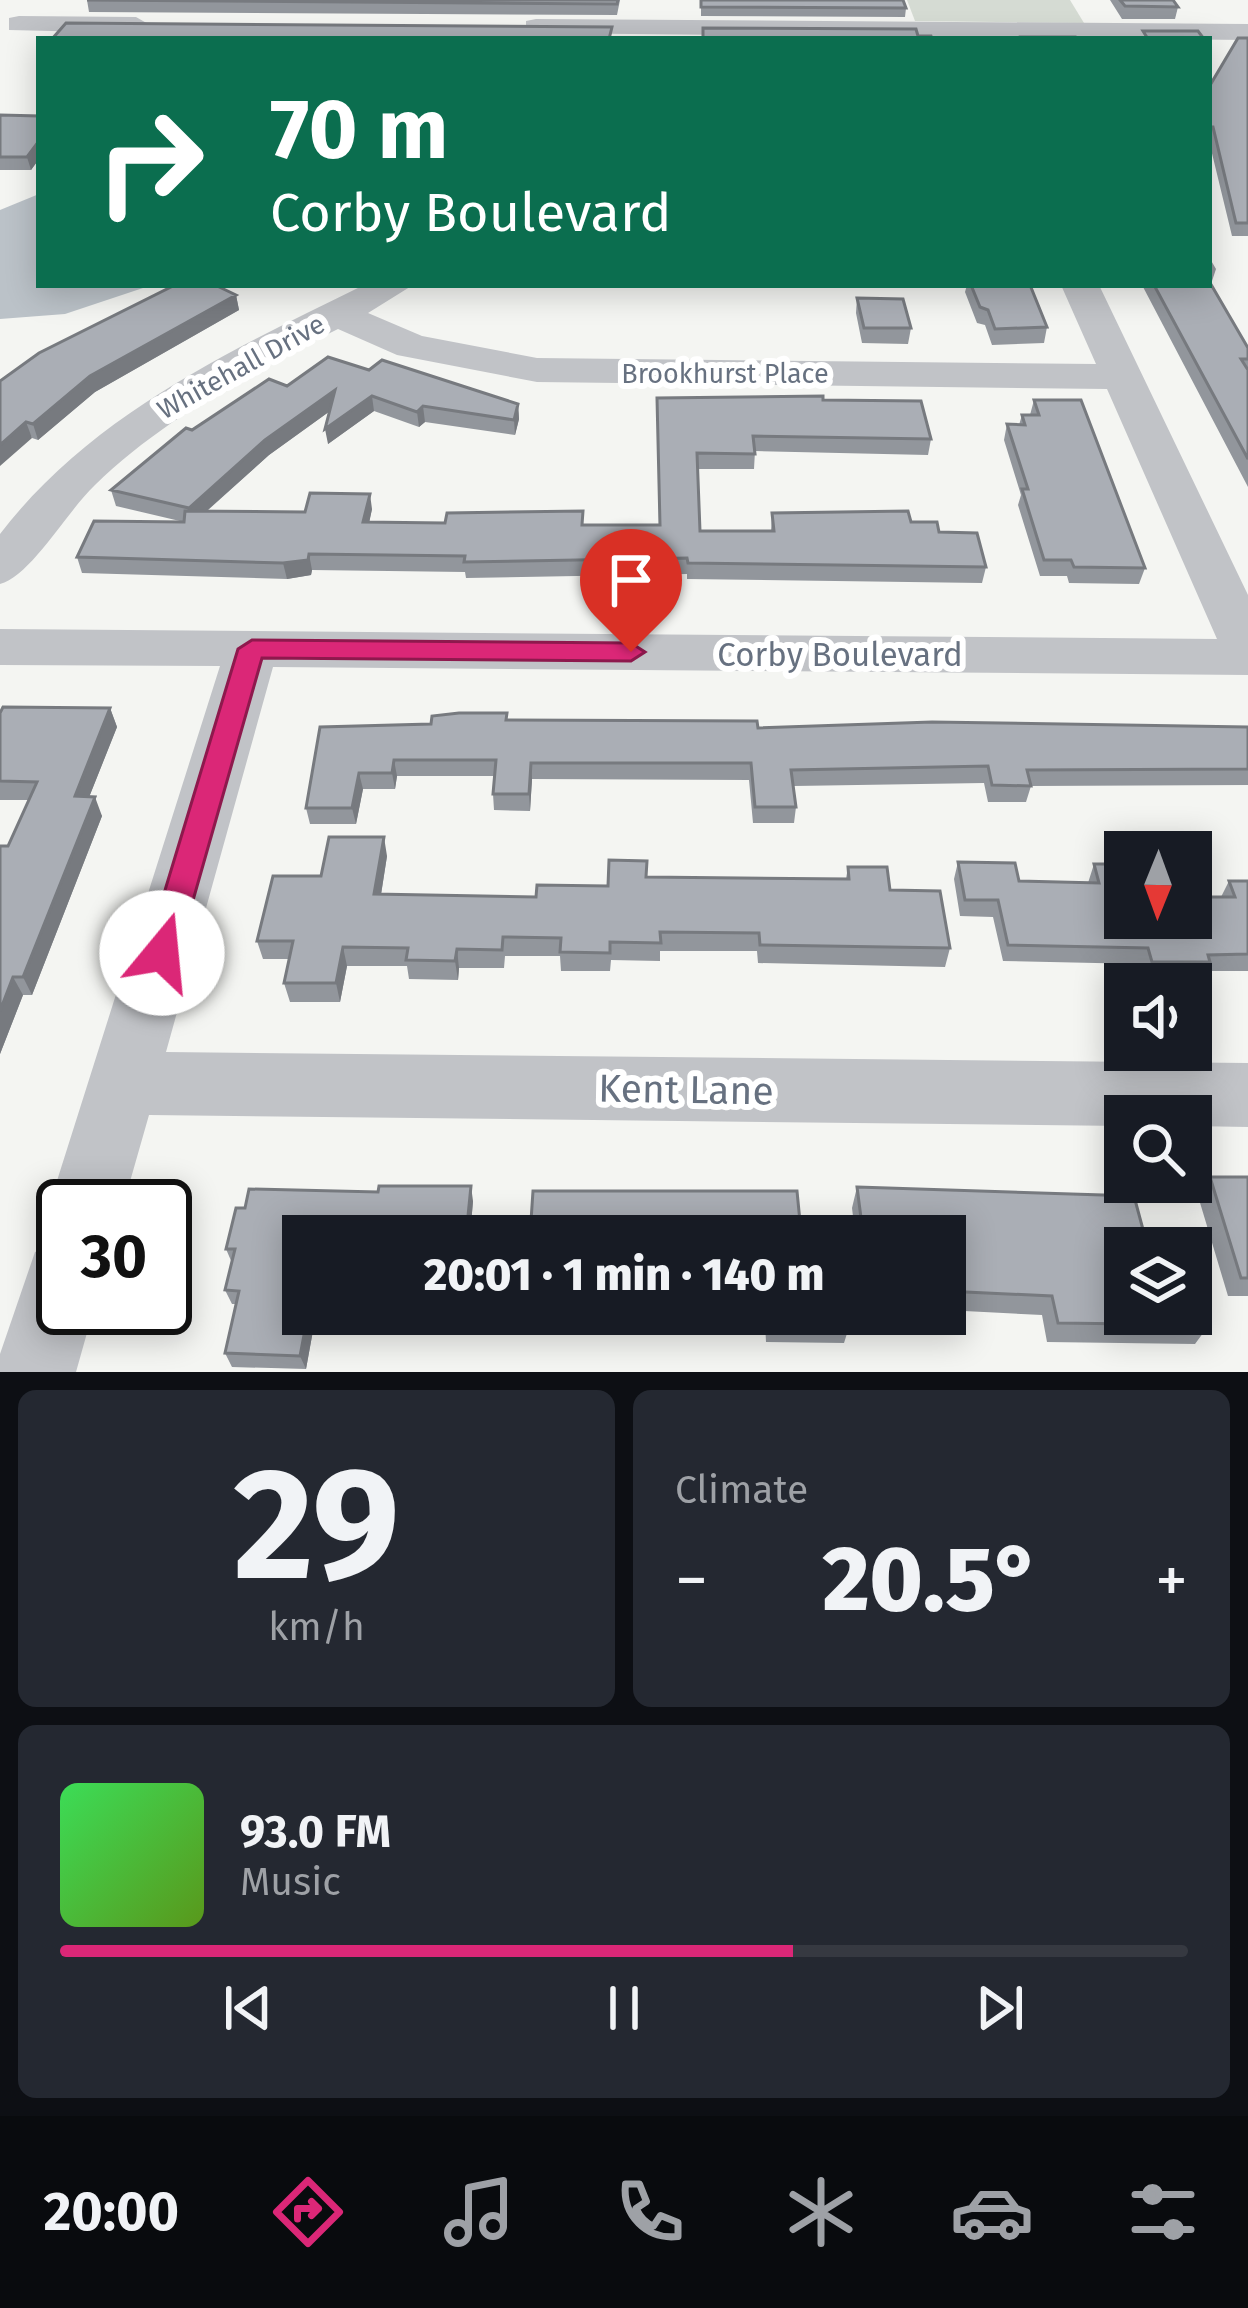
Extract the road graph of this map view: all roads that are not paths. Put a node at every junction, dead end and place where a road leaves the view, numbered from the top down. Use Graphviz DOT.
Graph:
graph roads {
  1 [pos="42,0"];
  2 [pos="1210,0"];
  3 [pos="1248,17"];
  4 [pos="169,25"];
  5 [pos="518,27"];
  6 [pos="1248,32"];
  7 [pos="10,34"];
  8 [pos="657,34"];
  9 [pos="966,34"];
  10 [pos="388,288"];
  11 [pos="1081,288"];
  12 [pos="337,314"];
  13 [pos="1123,377"];
  14 [pos="0,568"];
  15 [pos="0,646"];
  16 [pos="252,649"];
  17 [pos="1248,654"];
  18 [pos="124,1083"];
  19 [pos="1248,1095"];
  20 [pos="94,1179"];
  21 [pos="46,1335"];
  22 [pos="34,1372"];
  1 -- 7 [label="street"];
  2 -- 3 [label="street"];
  4 -- 7 [label="street"];
  5 -- 8 [label="street"];
  6 -- 9 [label="street"];
  8 -- 9 [label="street"];
  10 -- 12 [label="street, Whitehall Drive"];
  11 -- 13 [label="street"];
  12 -- 13 [label="street, Brookhurst Place"];
  12 -- 14 [label="street, Whitehall Drive"];
  13 -- 17 [label="street"];
  15 -- 16 [label="street, Corby Boulevard"];
  16 -- 17 [label="street, Corby Boulevard"];
  16 -- 18 [label="street"];
  18 -- 19 [label="street, Kent Lane"];
  18 -- 20 [label="street"];
  21 -- 22 [label="street"];
}
